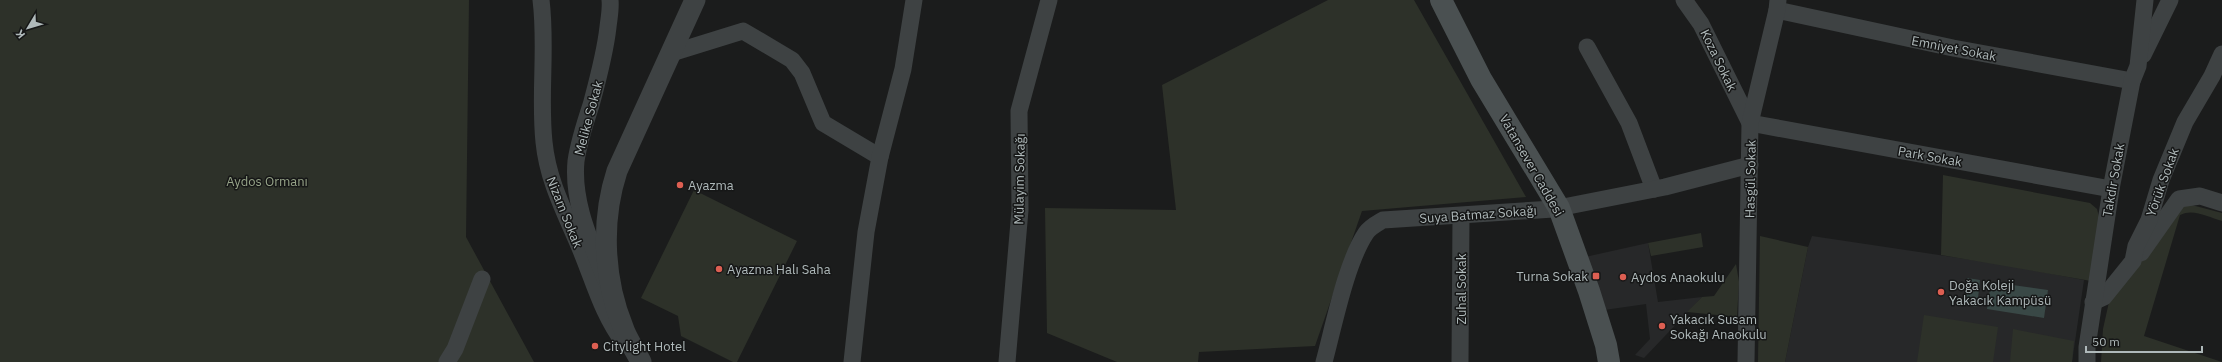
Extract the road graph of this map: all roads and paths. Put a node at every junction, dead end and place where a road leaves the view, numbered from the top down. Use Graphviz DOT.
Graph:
graph roads {
  1 [pos="541,0"];
  2 [pos="610,0"];
  3 [pos="680,0"];
  4 [pos="695,0"];
  5 [pos="914,0"];
  6 [pos="1049,0"];
  7 [pos="1441,0"];
  8 [pos="1684,0"];
  9 [pos="2145,0"];
  10 [pos="2170,0"];
  11 [pos="1777,5"];
  12 [pos="1587,47"];
  13 [pos="672,53"];
  14 [pos="2222,54"];
  15 [pos="2135,73"];
  16 [pos="2217,78"];
  17 [pos="1750,123"];
  18 [pos="880,157"];
  19 [pos="1750,165"];
  20 [pos="1654,189"];
  21 [pos="2111,189"];
  22 [pos="2222,203"];
  23 [pos="1559,208"];
  24 [pos="1461,216"];
  25 [pos="2133,261"];
  26 [pos="482,279"];
  27 [pos="615,302"];
  28 [pos="2093,302"];
  29 [pos="447,362"];
  30 [pos="640,362"];
  31 [pos="852,362"];
  32 [pos="1006,362"];
  33 [pos="1324,362"];
  34 [pos="1460,362"];
  35 [pos="1609,362"];
  36 [pos="1746,362"];
  37 [pos="2087,362"];
  1 -- 30 [label="street, Nizam Sokak"];
  2 -- 27 [label="street, Melike Sokak"];
  3 -- 13 [label="street"];
  4 -- 13 [label="street"];
  5 -- 18 [label="street"];
  6 -- 32 [label="street, Mülayim Sokağı"];
  7 -- 23 [label="main road, Vatansever Caddesi"];
  8 -- 17 [label="street, Koza Sokak"];
  9 -- 15 [label="street, Takdir Sokak"];
  10 -- 15 [label="street"];
  11 -- 15 [label="street, Emniyet Sokak"];
  11 -- 17 [label="street, Hasgül Sokak"];
  12 -- 20 [label="street"];
  13 -- 18 [label="street"];
  13 -- 27 [label="street"];
  14 -- 16 [label="street, Yörük Sokak"];
  15 -- 21 [label="street, Takdir Sokak"];
  16 -- 25 [label="street, Yörük Sokak"];
  17 -- 19 [label="street, Hasgül Sokak"];
  17 -- 21 [label="street, Park Sokak"];
  18 -- 31 [label="street"];
  19 -- 20 [label="street, Suya Batmaz Sokağı"];
  19 -- 36 [label="street, Hasgül Sokak"];
  20 -- 23 [label="street, Suya Batmaz Sokağı"];
  21 -- 28 [label="street, Takdir Sokak"];
  22 -- 25 [label="street"];
  23 -- 24 [label="street, Suya Batmaz Sokağı"];
  23 -- 35 [label="main road, Vatansever Caddesi"];
  24 -- 33 [label="street, Suya Batmaz Sokağı"];
  24 -- 34 [label="street, Zuhal Sokak"];
  25 -- 28 [label="street, Yörük Sokak"];
  26 -- 29 [label="street"];
  27 -- 30 [label="street"];
  28 -- 37 [label="street, Takdir Sokak"];
}
